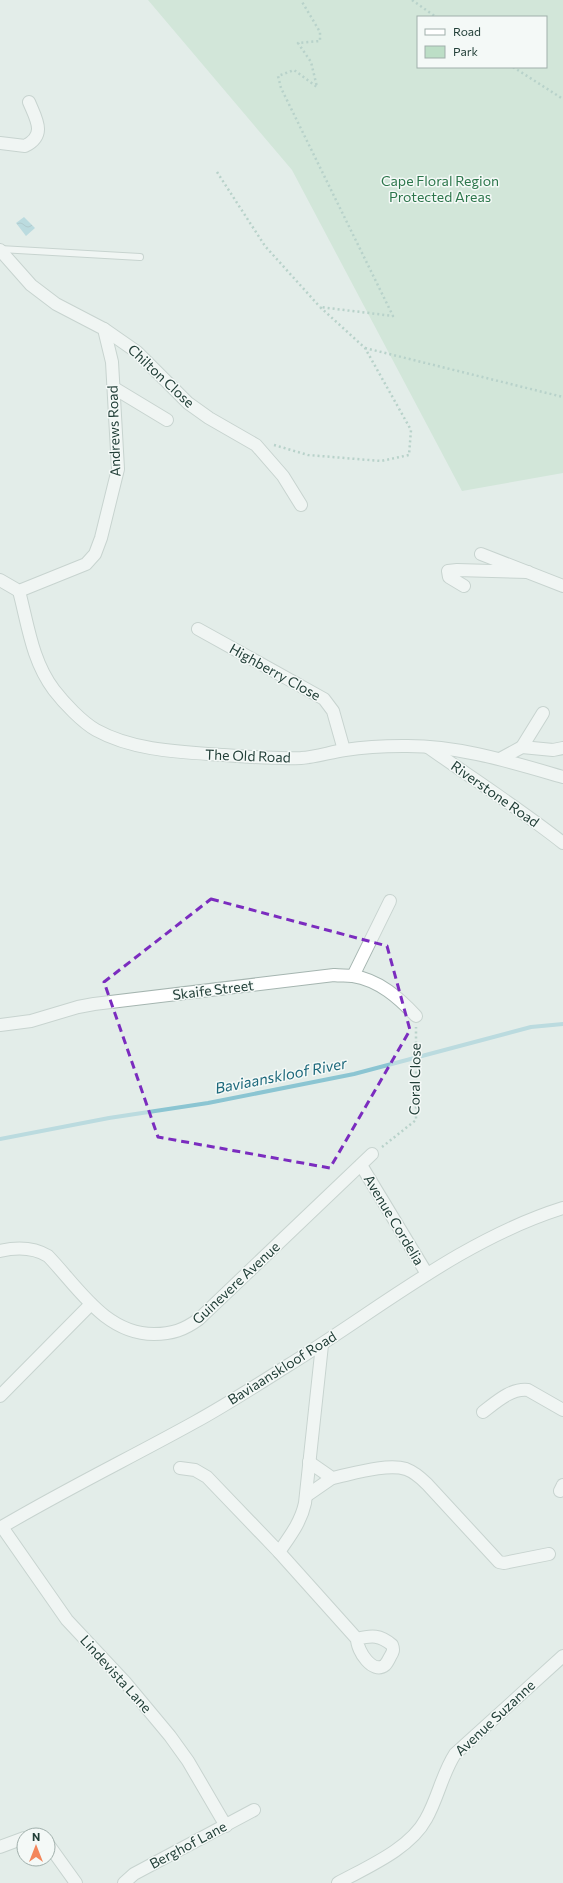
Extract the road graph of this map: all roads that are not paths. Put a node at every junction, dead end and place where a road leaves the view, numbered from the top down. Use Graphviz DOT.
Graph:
graph roads {
  1 [pos="29,102"];
  2 [pos="0,143"];
  3 [pos="0,250"];
  4 [pos="140,256"];
  5 [pos="104,329"];
  6 [pos="114,388"];
  7 [pos="167,420"];
  8 [pos="301,505"];
  9 [pos="481,554"];
  10 [pos="528,572"];
  11 [pos="0,580"];
  12 [pos="464,586"];
  13 [pos="563,586"];
  14 [pos="19,591"];
  15 [pos="198,629"];
  16 [pos="543,713"];
  17 [pos="427,747"];
  18 [pos="522,747"];
  19 [pos="563,748"];
  20 [pos="344,750"];
  21 [pos="500,759"];
  22 [pos="563,777"];
  23 [pos="563,843"];
  24 [pos="390,901"];
  25 [pos="353,976"];
  26 [pos="416,1016"];
  27 [pos="0,1025"];
  28 [pos="372,1154"];
  29 [pos="361,1166"];
  30 [pos="563,1208"];
  31 [pos="0,1251"];
  32 [pos="427,1274"];
  33 [pos="91,1304"];
  34 [pos="322,1345"];
  35 [pos="0,1396"];
  36 [pos="563,1410"];
  37 [pos="483,1412"];
  38 [pos="309,1462"];
  39 [pos="180,1468"];
  40 [pos="332,1478"];
  41 [pos="306,1496"];
  42 [pos="1,1527"];
  43 [pos="279,1552"];
  44 [pos="549,1554"];
  45 [pos="357,1639"];
  46 [pos="563,1656"];
  47 [pos="254,1810"];
  48 [pos="226,1826"];
  49 [pos="16,1841"];
  50 [pos="0,1847"];
  51 [pos="56,1855"];
  52 [pos="76,1883"];
  53 [pos="124,1883"];
  54 [pos="338,1883"];
  1 -- 2 [label="street"];
  3 -- 4 [label="lane"];
  3 -- 5 [label="street"];
  5 -- 6 [label="street, Andrews Road"];
  5 -- 8 [label="street, Chilton Close"];
  6 -- 7 [label="street"];
  6 -- 14 [label="street, Andrews Road"];
  9 -- 10 [label="street"];
  10 -- 12 [label="street"];
  10 -- 13 [label="street"];
  11 -- 14 [label="street"];
  14 -- 20 [label="street, The Old Road"];
  15 -- 20 [label="street, Highberry Close"];
  16 -- 18 [label="street"];
  17 -- 20 [label="street, The Old Road"];
  17 -- 21 [label="street, The Old Road"];
  17 -- 23 [label="street, Riverstone Road"];
  18 -- 19 [label="street"];
  18 -- 21 [label="street"];
  21 -- 22 [label="street, The Old Road"];
  24 -- 25 [label="street"];
  25 -- 26 [label="street, Skaife Street"];
  25 -- 27 [label="street, Skaife Street"];
  28 -- 29 [label="street"];
  29 -- 32 [label="street, Avenue Cordelia"];
  29 -- 33 [label="street, Guinevere Avenue"];
  30 -- 32 [label="street, Baviaanskloof Road"];
  31 -- 33 [label="street, Guinevere Avenue"];
  32 -- 34 [label="street, Baviaanskloof Road"];
  33 -- 35 [label="street"];
  34 -- 38 [label="street"];
  34 -- 42 [label="street, Baviaanskloof Road"];
  36 -- 37 [label="street"];
  38 -- 40 [label="street"];
  38 -- 41 [label="street"];
  39 -- 43 [label="street"];
  40 -- 41 [label="street"];
  40 -- 44 [label="street"];
  41 -- 43 [label="street"];
  42 -- 48 [label="street, Lindevista Lane"];
  43 -- 45 [label="street"];
  46 -- 54 [label="street, Avenue Suzanne"];
  47 -- 48 [label="street, Berghof Lane"];
  48 -- 53 [label="street, Berghof Lane"];
  49 -- 50 [label="street"];
  51 -- 52 [label="street"];
}
